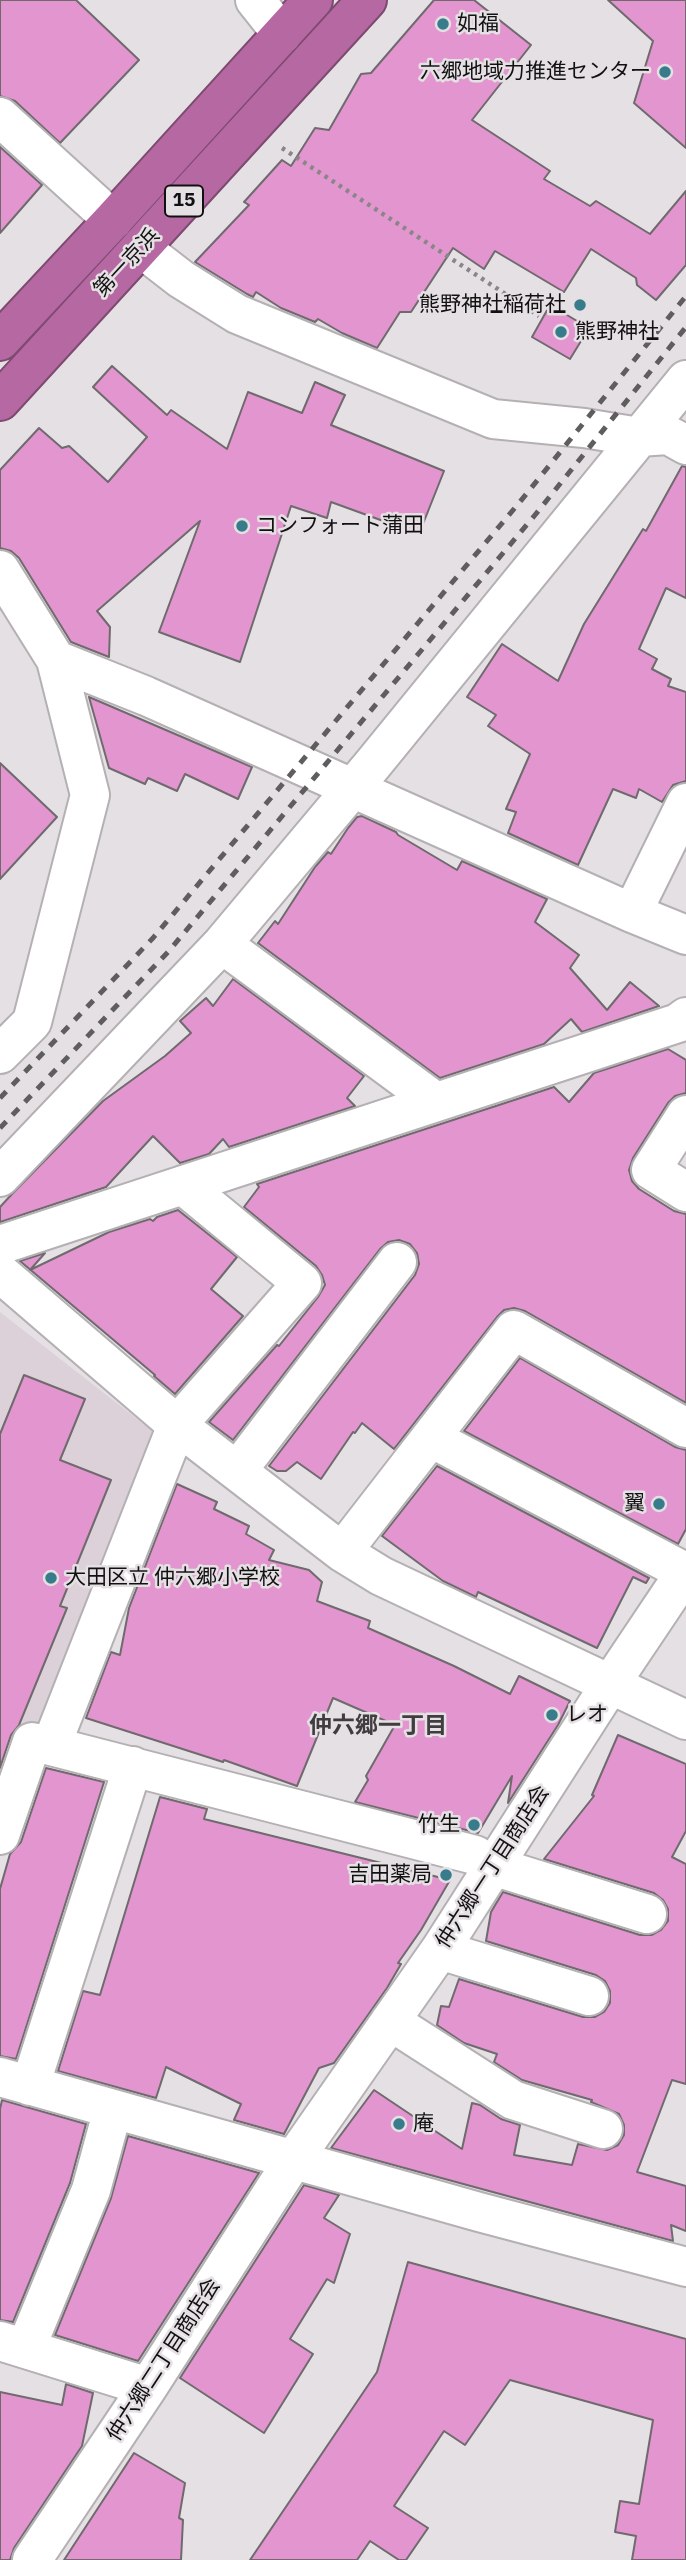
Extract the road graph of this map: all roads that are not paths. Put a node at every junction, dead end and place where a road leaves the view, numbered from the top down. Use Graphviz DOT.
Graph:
graph roads {
  1 [pos="255,0"];
  2 [pos="313,0"];
  3 [pos="367,0"];
  4 [pos="282,34"];
  5 [pos="0,117"];
  6 [pos="113,220"];
  7 [pos="141,248"];
  8 [pos="0,341"];
  9 [pos="686,380"];
  10 [pos="0,401"];
  11 [pos="639,437"];
  12 [pos="686,445"];
  13 [pos="0,570"];
  14 [pos="55,660"];
  15 [pos="351,788"];
  16 [pos="686,803"];
  17 [pos="632,913"];
  18 [pos="686,935"];
  19 [pos="222,944"];
  20 [pos="683,1022"];
  21 [pos="0,1054"];
  22 [pos="436,1102"];
  23 [pos="686,1115"];
  24 [pos="0,1177"];
  25 [pos="183,1185"];
  26 [pos="686,1192"];
  27 [pos="0,1245"];
  28 [pos="397,1262"];
  29 [pos="0,1273"];
  30 [pos="177,1425"];
  31 [pos="686,1428"];
  32 [pos="431,1438"];
  33 [pos="237,1471"];
  34 [pos="342,1552"];
  35 [pos="686,1571"];
  36 [pos="611,1683"];
  37 [pos="686,1720"];
  38 [pos="51,1746"];
  39 [pos="133,1766"];
  40 [pos="0,1835"];
  41 [pos="493,1866"];
  42 [pos="647,1914"];
  43 [pos="440,1950"];
  44 [pos="589,1996"];
  45 [pos="390,2021"];
  46 [pos="15,2082"];
  47 [pos="113,2109"];
  48 [pos="603,2129"];
  49 [pos="294,2159"];
  50 [pos="686,2267"];
  51 [pos="13,2345"];
  52 [pos="148,2387"];
  53 [pos="32,2560"];
  1 -- 4 [label="street"];
  2 -- 4 [label="highway, 第一京浜 / 15"];
  3 -- 7 [label="highway, 第一京浜 / 15"];
  4 -- 6 [label="highway, 第一京浜 / 15"];
  5 -- 6 [label="street"];
  6 -- 8 [label="highway, 第一京浜 / 15"];
  7 -- 10 [label="highway, 第一京浜 / 15"];
  7 -- 11 [label="street"];
  9 -- 11 [label="street"];
  11 -- 12 [label="street"];
  11 -- 15 [label="street"];
  13 -- 14 [label="street"];
  14 -- 15 [label="street"];
  14 -- 21 [label="street"];
  15 -- 17 [label="street"];
  15 -- 19 [label="street"];
  16 -- 17 [label="street"];
  17 -- 18 [label="street"];
  19 -- 22 [label="street"];
  19 -- 24 [label="street"];
  20 -- 22 [label="street"];
  22 -- 25 [label="street"];
  23 -- 26 [label="street"];
  25 -- 27 [label="street"];
  25 -- 30 [label="street"];
  28 -- 33 [label="street"];
  29 -- 30 [label="street"];
  30 -- 33 [label="street"];
  30 -- 38 [label="street"];
  31 -- 32 [label="street"];
  32 -- 34 [label="street"];
  32 -- 35 [label="street"];
  33 -- 34 [label="street"];
  34 -- 36 [label="street"];
  35 -- 36 [label="street, 仲六郷一丁目商店会"];
  36 -- 37 [label="street"];
  36 -- 41 [label="street, 仲六郷一丁目商店会"];
  38 -- 39 [label="street"];
  38 -- 40 [label="street"];
  39 -- 41 [label="street"];
  39 -- 46 [label="street"];
  41 -- 42 [label="street"];
  41 -- 43 [label="street, 仲六郷一丁目商店会"];
  43 -- 44 [label="street"];
  43 -- 45 [label="street, 仲六郷一丁目商店会"];
  45 -- 48 [label="street"];
  45 -- 49 [label="street, 仲六郷一丁目商店会"];
  46 -- 47 [label="street"];
  47 -- 49 [label="street"];
  47 -- 51 [label="street"];
  49 -- 50 [label="street"];
  49 -- 52 [label="street, 仲六郷二丁目商店会"];
  51 -- 52 [label="street"];
  52 -- 53 [label="street, 仲六郷二丁目商店会"];
}
